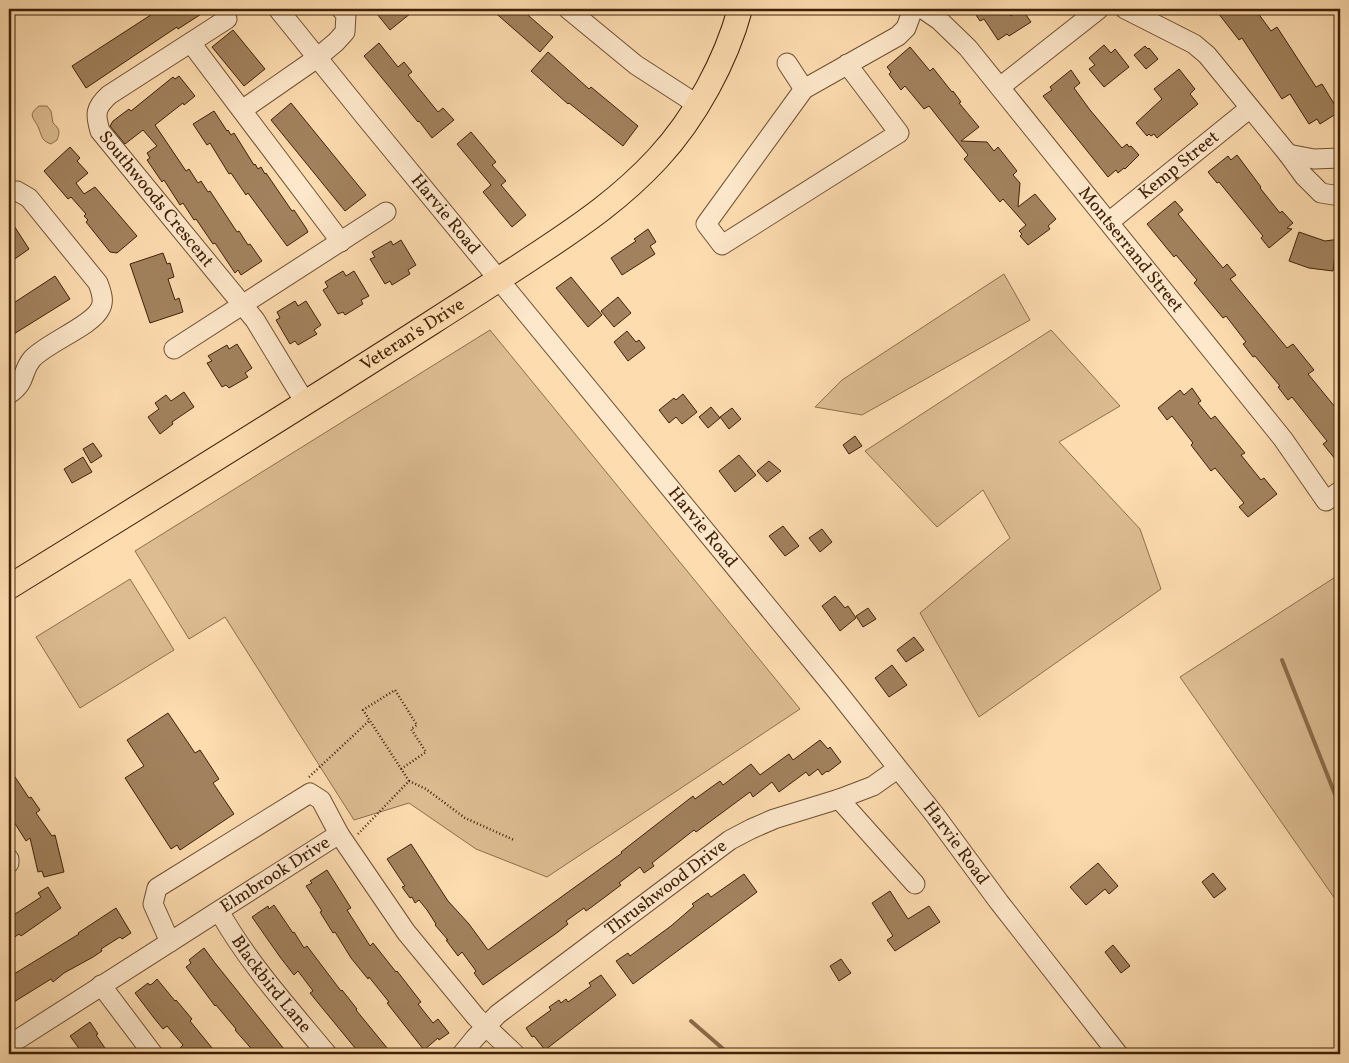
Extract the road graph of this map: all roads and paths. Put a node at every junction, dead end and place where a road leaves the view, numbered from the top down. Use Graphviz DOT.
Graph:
graph roads {
  1 [pos="278,9"];
  2 [pos="341,9"];
  3 [pos="568,9"];
  4 [pos="740,9"];
  5 [pos="913,9"];
  6 [pos="923,9"];
  7 [pos="1099,9"];
  8 [pos="1125,9"];
  9 [pos="227,19"];
  10 [pos="191,43"];
  11 [pos="317,58"];
  12 [pos="787,63"];
  13 [pos="847,64"];
  14 [pos="1000,87"];
  15 [pos="804,88"];
  16 [pos="698,105"];
  17 [pos="1250,108"];
  18 [pos="242,110"];
  19 [pos="1288,154"];
  20 [pos="1340,158"];
  21 [pos="9,191"];
  22 [pos="1340,196"];
  23 [pos="386,212"];
  24 [pos="1109,222"];
  25 [pos="341,242"];
  26 [pos="499,279"];
  27 [pos="242,305"];
  28 [pos="174,349"];
  29 [pos="9,394"];
  30 [pos="306,404"];
  31 [pos="1333,496"];
  32 [pos="9,587"];
  33 [pos="370,720"];
  34 [pos="401,769"];
  35 [pos="897,769"];
  36 [pos="409,781"];
  37 [pos="307,788"];
  38 [pos="838,799"];
  39 [pos="343,840"];
  40 [pos="514,840"];
  41 [pos="916,884"];
  42 [pos="219,911"];
  43 [pos="170,942"];
  44 [pos="101,985"];
  45 [pos="486,1027"];
  46 [pos="9,1045"];
  47 [pos="153,1054"];
  48 [pos="327,1054"];
  49 [pos="462,1054"];
  50 [pos="515,1054"];
  51 [pos="1118,1054"];
  1 -- 11 [label="street, Harvie Road"];
  2 -- 11 [label="street"];
  3 -- 16 [label="street"];
  4 -- 16 [label="main road, Veteran's Drive"];
  5 -- 13 [label="street"];
  6 -- 14 [label="street, Montserrand Street"];
  7 -- 14 [label="street"];
  8 -- 17 [label="street"];
  9 -- 10 [label="street, Southwoods Crescent"];
  10 -- 18 [label="street"];
  10 -- 27 [label="street, Southwoods Crescent"];
  11 -- 18 [label="street"];
  11 -- 26 [label="street, Harvie Road"];
  12 -- 15 [label="street"];
  13 -- 15 [label="street"];
  13 -- 15 [label="street"];
  14 -- 24 [label="street, Montserrand Street"];
  16 -- 26 [label="main road, Veteran's Drive"];
  17 -- 19 [label="street"];
  17 -- 24 [label="street, Kemp Street"];
  18 -- 25 [label="street"];
  19 -- 20 [label="street"];
  19 -- 22 [label="street"];
  21 -- 29 [label="street"];
  23 -- 25 [label="street"];
  24 -- 31 [label="street, Montserrand Street"];
  25 -- 27 [label="street"];
  26 -- 30 [label="main road, Veteran's Drive"];
  26 -- 35 [label="street, Harvie Road"];
  27 -- 28 [label="street"];
  27 -- 30 [label="street, Southwoods Crescent"];
  30 -- 32 [label="main road, Veteran's Drive"];
  33 -- 34 [label="path"];
  33 -- 34 [label="path"];
  33 -- 37 [label="path"];
  34 -- 36 [label="path"];
  35 -- 38 [label="street, Thrushwood Drive"];
  35 -- 51 [label="street, Harvie Road"];
  36 -- 39 [label="path"];
  36 -- 40 [label="path"];
  37 -- 39 [label="street"];
  37 -- 43 [label="street"];
  38 -- 41 [label="street"];
  38 -- 45 [label="street, Thrushwood Drive"];
  39 -- 42 [label="street, Elmbrook Drive"];
  39 -- 45 [label="street, Elmbrook Drive"];
  42 -- 43 [label="street, Elmbrook Drive"];
  42 -- 48 [label="street, Blackbird Lane"];
  43 -- 44 [label="street, Elmbrook Drive"];
  44 -- 46 [label="street, Elmbrook Drive"];
  44 -- 47 [label="street"];
  45 -- 49 [label="street, Thrushwood Drive"];
  45 -- 50 [label="street, Elmbrook Drive"];
}
